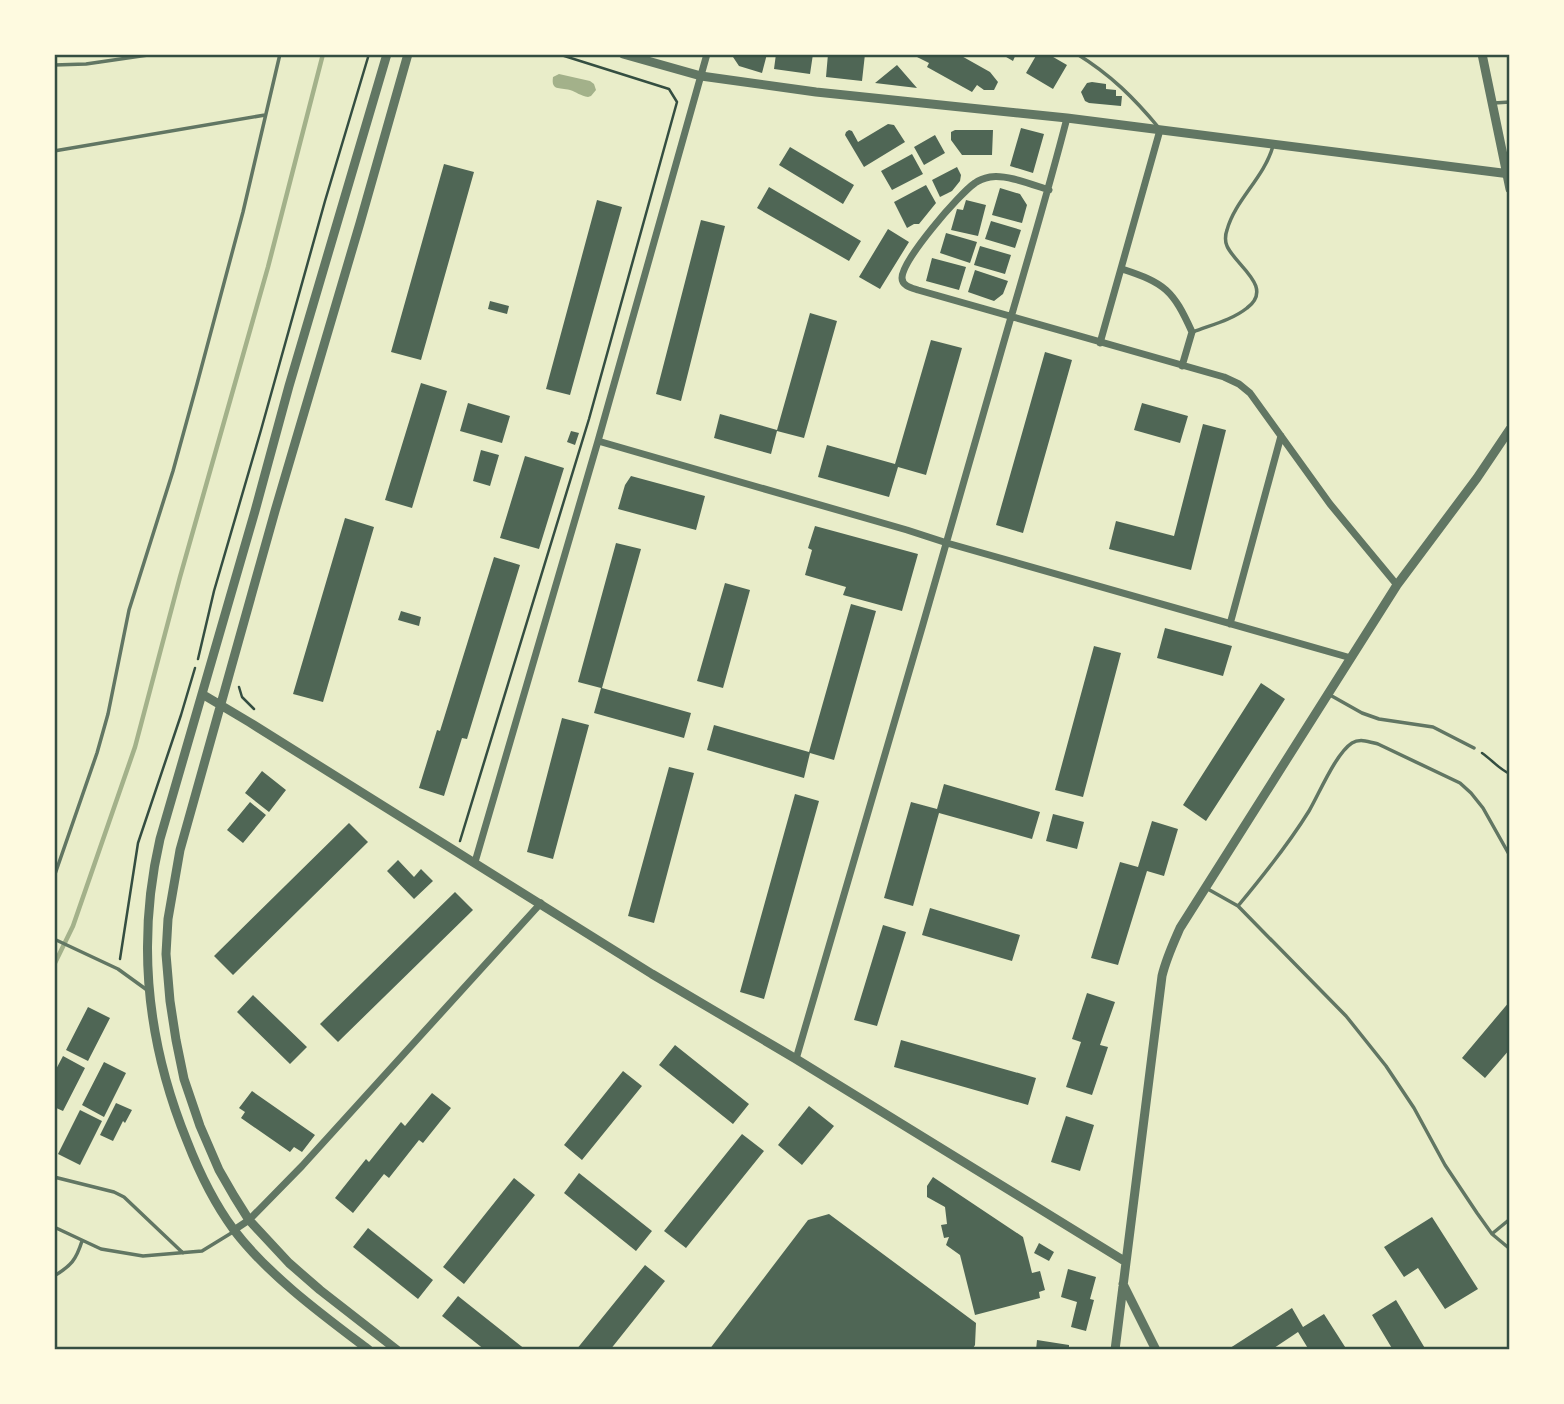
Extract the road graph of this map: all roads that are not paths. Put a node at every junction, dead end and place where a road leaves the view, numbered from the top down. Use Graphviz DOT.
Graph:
graph roads {
  1 [pos="155,54"];
  2 [pos="280,54"];
  3 [pos="387,54"];
  4 [pos="408,54"];
  5 [pos="623,54"];
  6 [pos="708,54"];
  7 [pos="1077,54"];
  8 [pos="1482,54"];
  9 [pos="54,65"];
  10 [pos="701,76"];
  11 [pos="1510,102"];
  12 [pos="1492,103"];
  13 [pos="265,115"];
  14 [pos="1067,118"];
  15 [pos="1160,130"];
  16 [pos="1274,144"];
  17 [pos="54,151"];
  18 [pos="1508,174"];
  19 [pos="1510,189"];
  20 [pos="1049,190"];
  21 [pos="1122,269"];
  22 [pos="1010,316"];
  23 [pos="1192,332"];
  24 [pos="1100,343"];
  25 [pos="1182,366"];
  26 [pos="1510,429"];
  27 [pos="1281,436"];
  28 [pos="598,440"];
  29 [pos="947,543"];
  30 [pos="1397,585"];
  31 [pos="1230,624"];
  32 [pos="1351,658"];
  33 [pos="202,694"];
  34 [pos="1328,694"];
  35 [pos="221,704"];
  36 [pos="1474,748"];
  37 [pos="1510,856"];
  38 [pos="475,862"];
  39 [pos="54,877"];
  40 [pos="1206,888"];
  41 [pos="541,903"];
  42 [pos="1238,906"];
  43 [pos="54,939"];
  44 [pos="148,992"];
  45 [pos="796,1059"];
  46 [pos="54,1177"];
  47 [pos="1510,1219"];
  48 [pos="249,1220"];
  49 [pos="54,1227"];
  50 [pos="234,1230"];
  51 [pos="1492,1234"];
  52 [pos="82,1241"];
  53 [pos="1510,1249"];
  54 [pos="183,1253"];
  55 [pos="1126,1262"];
  56 [pos="54,1276"];
  57 [pos="1122,1282"];
  58 [pos="369,1350"];
  59 [pos="397,1350"];
  60 [pos="1115,1350"];
  61 [pos="1156,1350"];
  1 -- 9 [label="lane"];
  2 -- 13 [label="lane"];
  3 -- 33 [label="street"];
  4 -- 35 [label="street"];
  5 -- 10 [label="street"];
  6 -- 10 [label="street"];
  7 -- 15 [label="lane"];
  8 -- 12 [label="street"];
  10 -- 14 [label="street"];
  10 -- 28 [label="street"];
  11 -- 12 [label="lane"];
  12 -- 18 [label="street"];
  13 -- 17 [label="lane"];
  13 -- 39 [label="lane"];
  14 -- 15 [label="street"];
  14 -- 20 [label="street"];
  15 -- 16 [label="street"];
  15 -- 21 [label="street"];
  16 -- 18 [label="street"];
  16 -- 23 [label="lane"];
  18 -- 19 [label="street"];
  20 -- 22 [label="street"];
  20 -- 22 [label="street"];
  21 -- 23 [label="street"];
  21 -- 24 [label="street"];
  22 -- 24 [label="street"];
  22 -- 29 [label="street"];
  23 -- 25 [label="street"];
  24 -- 25 [label="street"];
  25 -- 27 [label="street"];
  26 -- 30 [label="street"];
  27 -- 30 [label="street"];
  27 -- 31 [label="street"];
  28 -- 29 [label="street"];
  28 -- 38 [label="street"];
  29 -- 31 [label="street"];
  29 -- 45 [label="street"];
  30 -- 32 [label="street"];
  31 -- 32 [label="street"];
  32 -- 34 [label="street"];
  33 -- 35 [label="street"];
  33 -- 44 [label="street"];
  34 -- 36 [label="lane"];
  34 -- 40 [label="street"];
  35 -- 38 [label="street"];
  35 -- 48 [label="street"];
  37 -- 42 [label="lane"];
  38 -- 41 [label="street"];
  40 -- 42 [label="lane"];
  40 -- 55 [label="street"];
  41 -- 45 [label="street"];
  41 -- 48 [label="street"];
  42 -- 51 [label="lane"];
  43 -- 44 [label="lane"];
  44 -- 50 [label="street"];
  45 -- 55 [label="street"];
  46 -- 54 [label="lane"];
  47 -- 51 [label="lane"];
  48 -- 50 [label="street"];
  48 -- 59 [label="street"];
  49 -- 52 [label="lane"];
  50 -- 54 [label="lane"];
  50 -- 58 [label="street"];
  51 -- 53 [label="lane"];
  52 -- 54 [label="lane"];
  52 -- 56 [label="lane"];
  55 -- 57 [label="street"];
  57 -- 60 [label="street"];
  57 -- 61 [label="street"];
}
